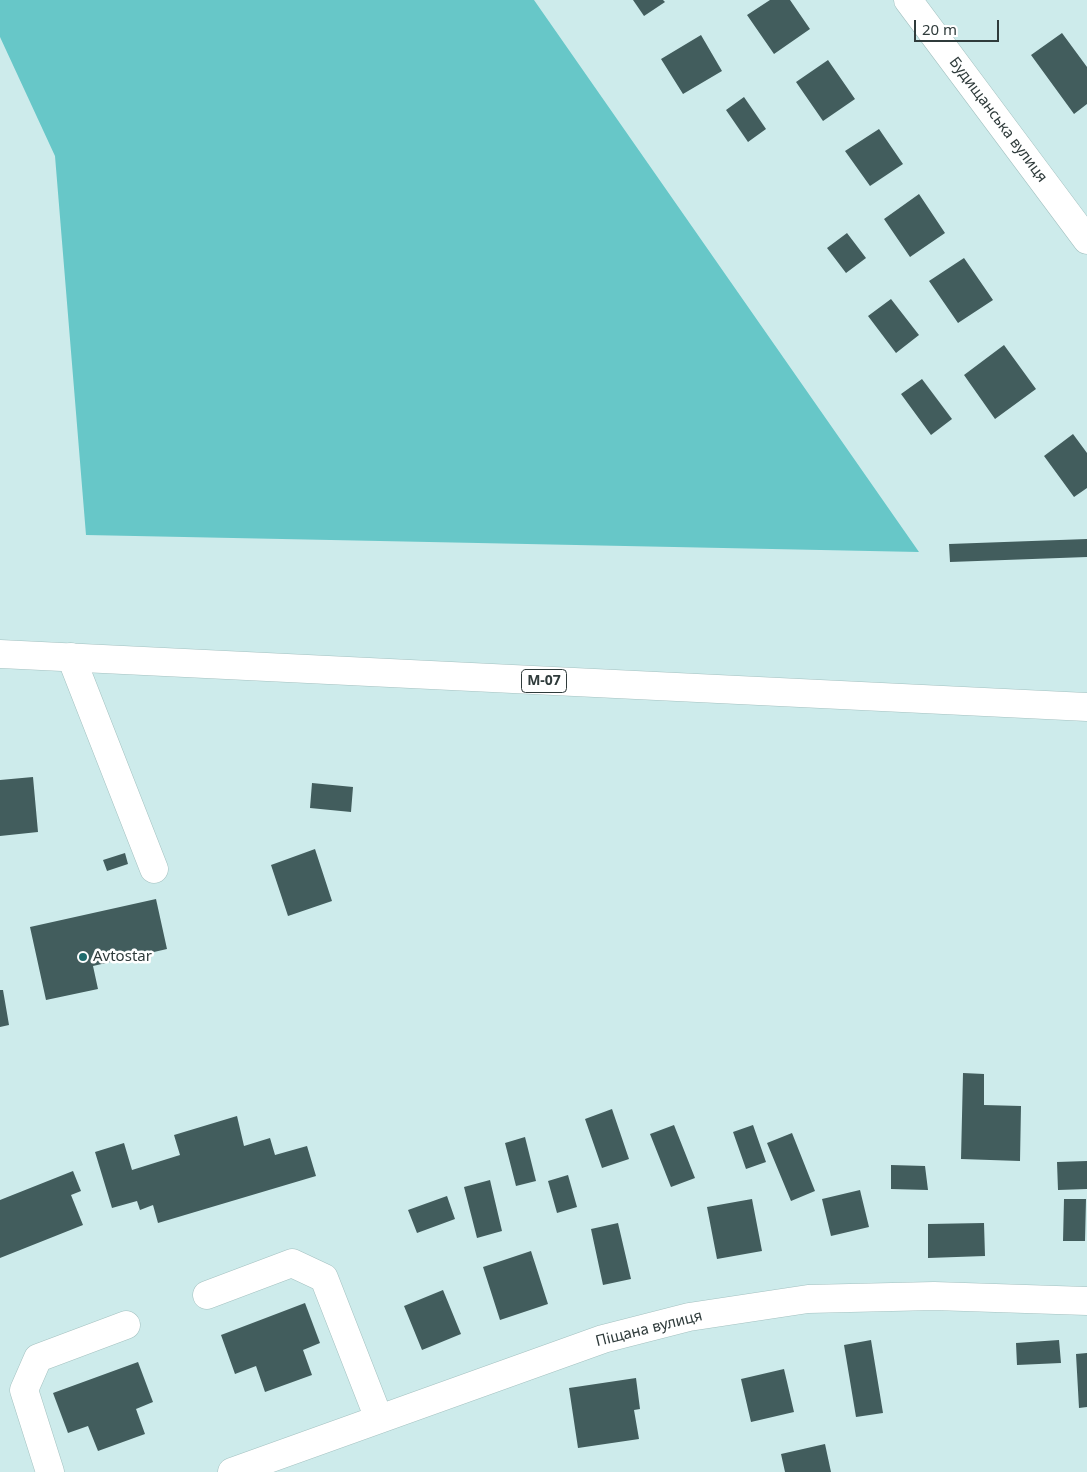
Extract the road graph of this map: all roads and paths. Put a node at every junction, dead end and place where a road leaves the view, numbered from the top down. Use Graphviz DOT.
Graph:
graph roads {
  1 [pos="908,0"];
  2 [pos="1087,240"];
  3 [pos="0,654"];
  4 [pos="71,657"];
  5 [pos="1087,708"];
  6 [pos="154,869"];
  7 [pos="207,1295"];
  8 [pos="1087,1301"];
  9 [pos="126,1325"];
  10 [pos="379,1420"];
  11 [pos="50,1472"];
  12 [pos="232,1472"];
  1 -- 2 [label="main road, Будищанська вулиця"];
  3 -- 4 [label="main road, М-07"];
  4 -- 5 [label="main road, М-07"];
  4 -- 6 [label="main road"];
  7 -- 10 [label="main road"];
  8 -- 10 [label="main road, Піщана вулиця"];
  9 -- 11 [label="main road"];
  10 -- 12 [label="main road, Піщана вулиця"];
}
